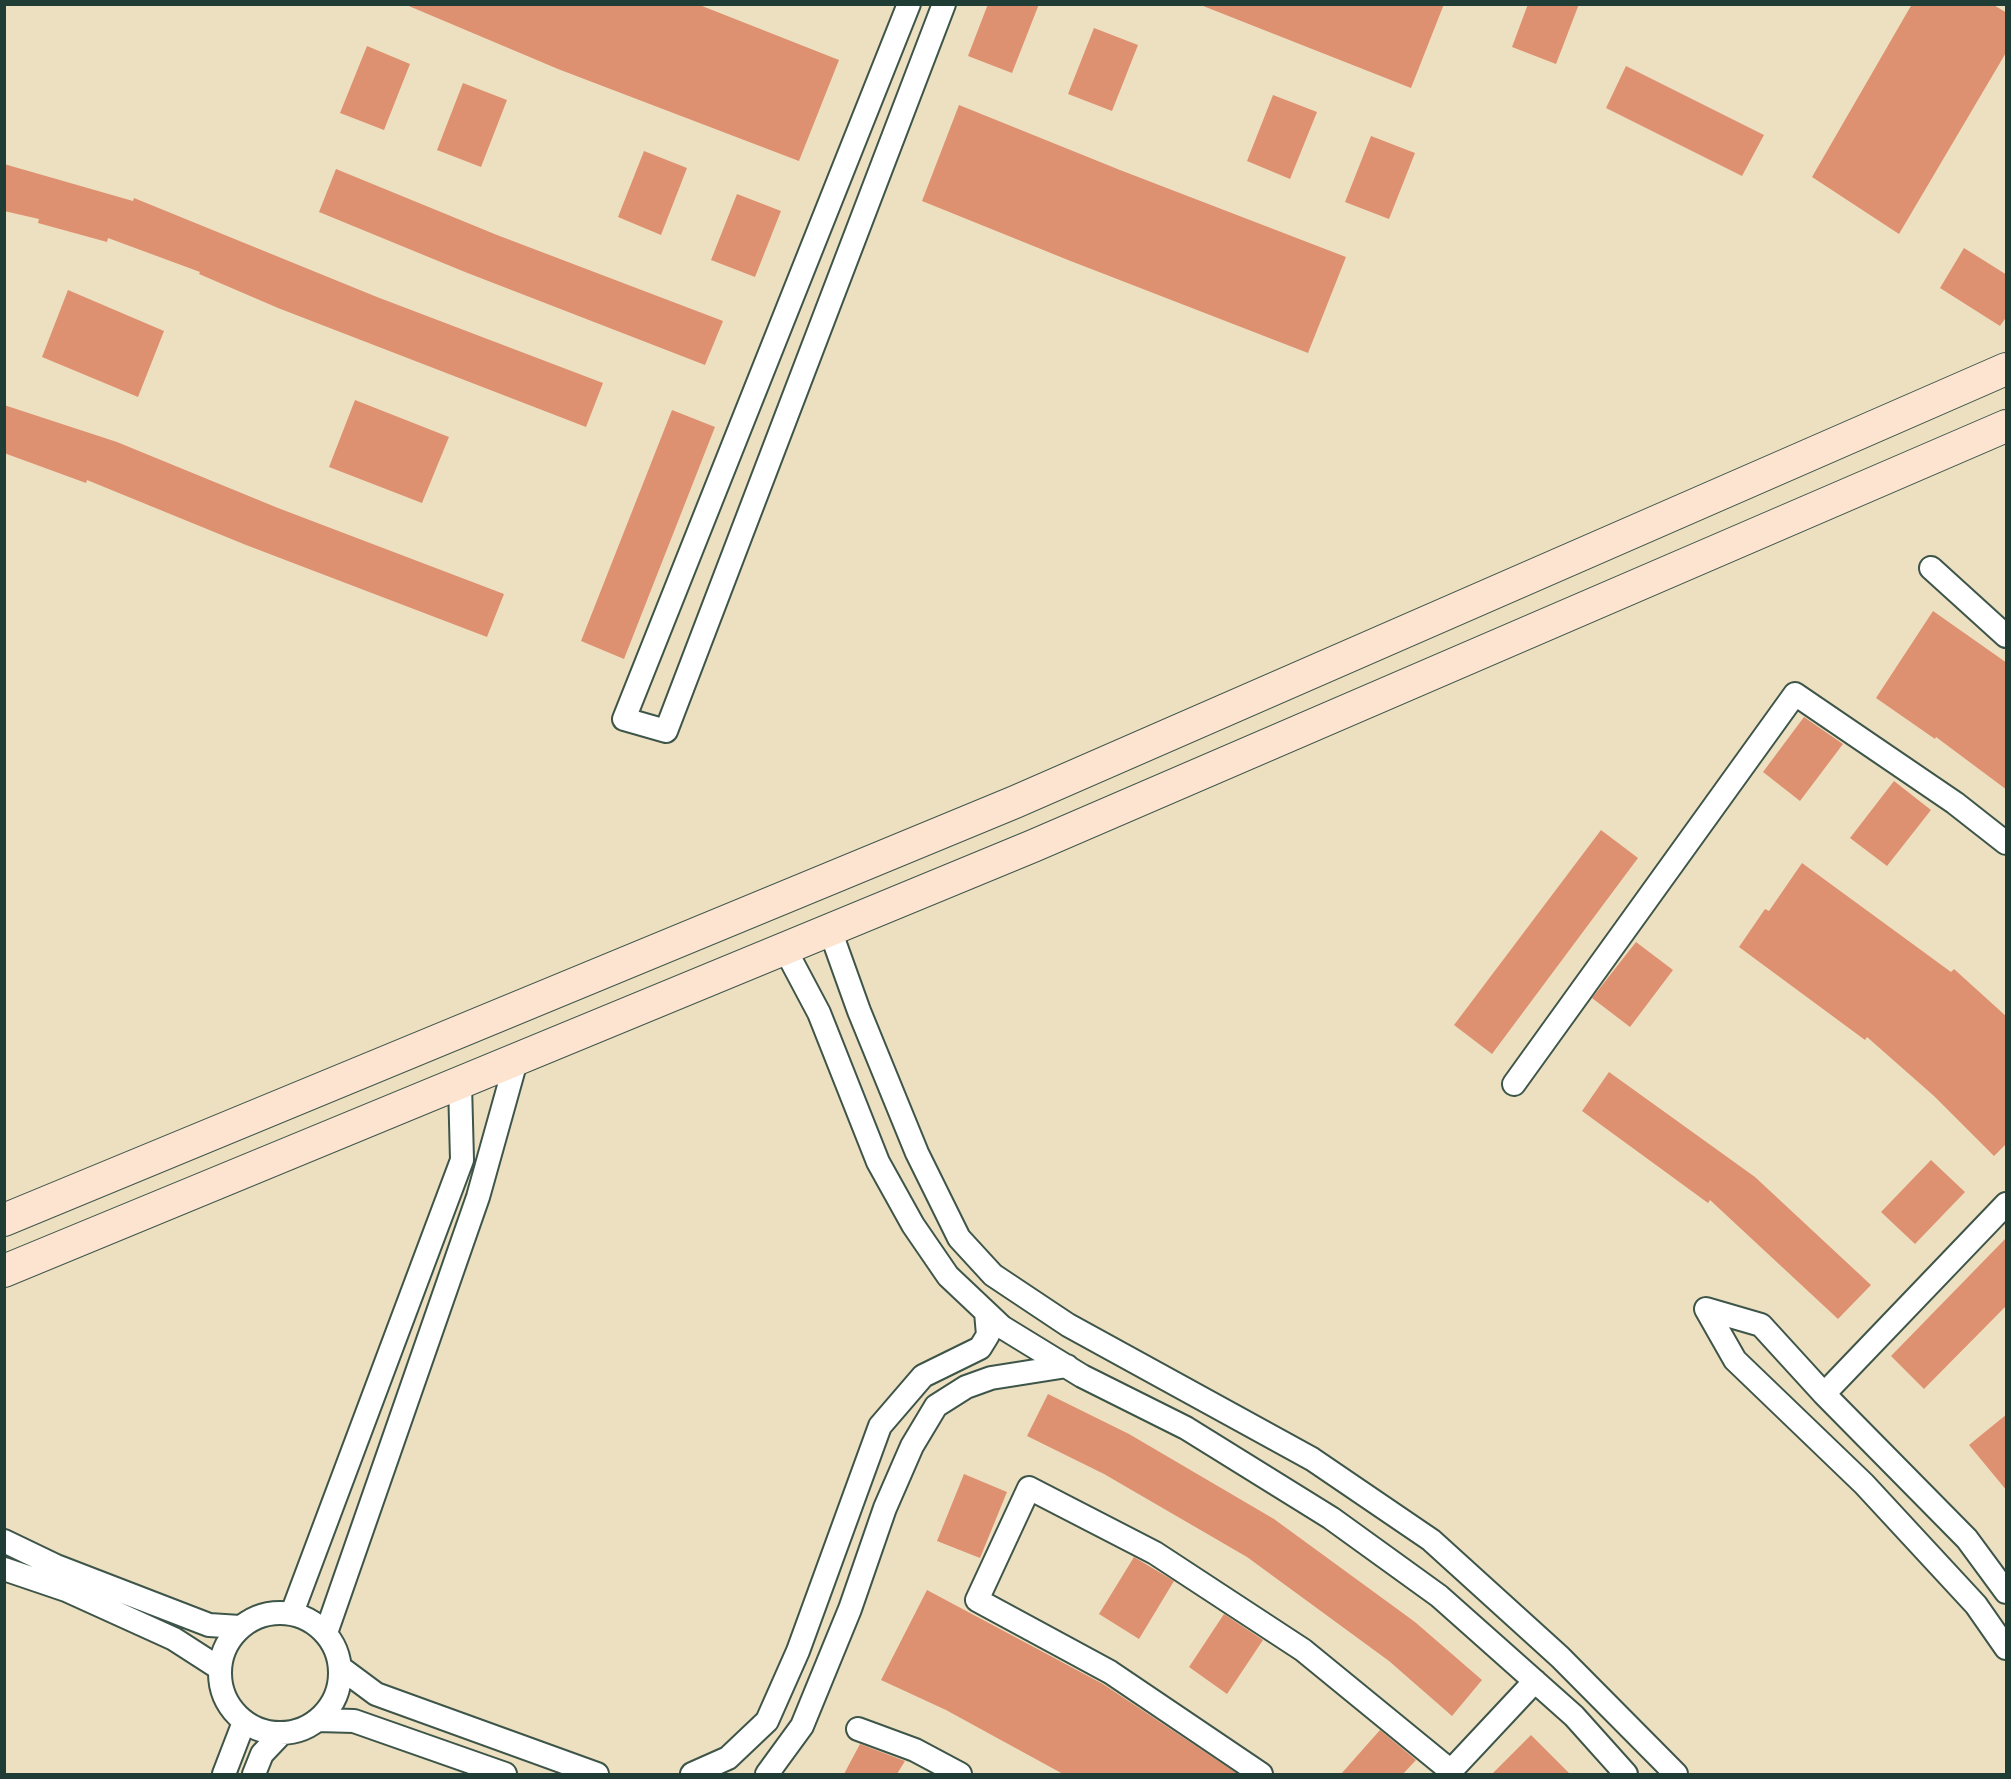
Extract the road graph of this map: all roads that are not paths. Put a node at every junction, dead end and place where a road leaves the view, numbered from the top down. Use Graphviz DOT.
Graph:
graph roads {
  1 [pos="909,4"];
  2 [pos="944,4"];
  3 [pos="2007,369"];
  4 [pos="2007,426"];
  5 [pos="1931,568"];
  6 [pos="2007,636"];
  7 [pos="2007,843"];
  8 [pos="830,930"];
  9 [pos="785,949"];
  10 [pos="516,1061"];
  11 [pos="460,1084"];
  12 [pos="1514,1084"];
  13 [pos="2007,1204"];
  14 [pos="4,1220"];
  15 [pos="4,1271"];
  16 [pos="986,1312"];
  17 [pos="1067,1366"];
  18 [pos="1824,1394"];
  19 [pos="4,1540"];
  20 [pos="4,1569"];
  21 [pos="2007,1592"];
  22 [pos="292,1613"];
  23 [pos="240,1628"];
  24 [pos="326,1632"];
  25 [pos="2007,1648"];
  26 [pos="219,1668"];
  27 [pos="341,1668"];
  28 [pos="1535,1681"];
  29 [pos="318,1720"];
  30 [pos="244,1722"];
  31 [pos="858,1729"];
  32 [pos="282,1733"];
  33 [pos="1449,1773"];
  34 [pos="224,1774"];
  35 [pos="254,1774"];
  36 [pos="505,1774"];
  37 [pos="597,1774"];
  38 [pos="692,1774"];
  39 [pos="767,1774"];
  40 [pos="960,1774"];
  41 [pos="1261,1774"];
  42 [pos="1626,1774"];
  43 [pos="1676,1774"];
  1 -- 2 [label="street"];
  3 -- 14 [label="main road"];
  4 -- 8 [label="main road"];
  5 -- 6 [label="street"];
  7 -- 12 [label="street"];
  8 -- 9 [label="main road"];
  8 -- 43 [label="street"];
  9 -- 10 [label="main road"];
  9 -- 16 [label="street"];
  10 -- 11 [label="main road"];
  10 -- 24 [label="street"];
  11 -- 15 [label="main road"];
  11 -- 22 [label="street"];
  13 -- 18 [label="street"];
  16 -- 17 [label="street"];
  16 -- 38 [label="street"];
  17 -- 28 [label="street"];
  17 -- 39 [label="street"];
  18 -- 21 [label="street"];
  18 -- 25 [label="street"];
  19 -- 23 [label="street"];
  20 -- 26 [label="street"];
  22 -- 23 [label="street"];
  22 -- 24 [label="street"];
  23 -- 26 [label="street"];
  24 -- 27 [label="street"];
  26 -- 30 [label="street"];
  27 -- 29 [label="street"];
  27 -- 37 [label="street"];
  28 -- 33 [label="street"];
  28 -- 42 [label="street"];
  29 -- 32 [label="street"];
  29 -- 36 [label="street"];
  30 -- 32 [label="street"];
  30 -- 34 [label="street"];
  31 -- 40 [label="street"];
  32 -- 35 [label="street"];
  33 -- 41 [label="street"];
}
